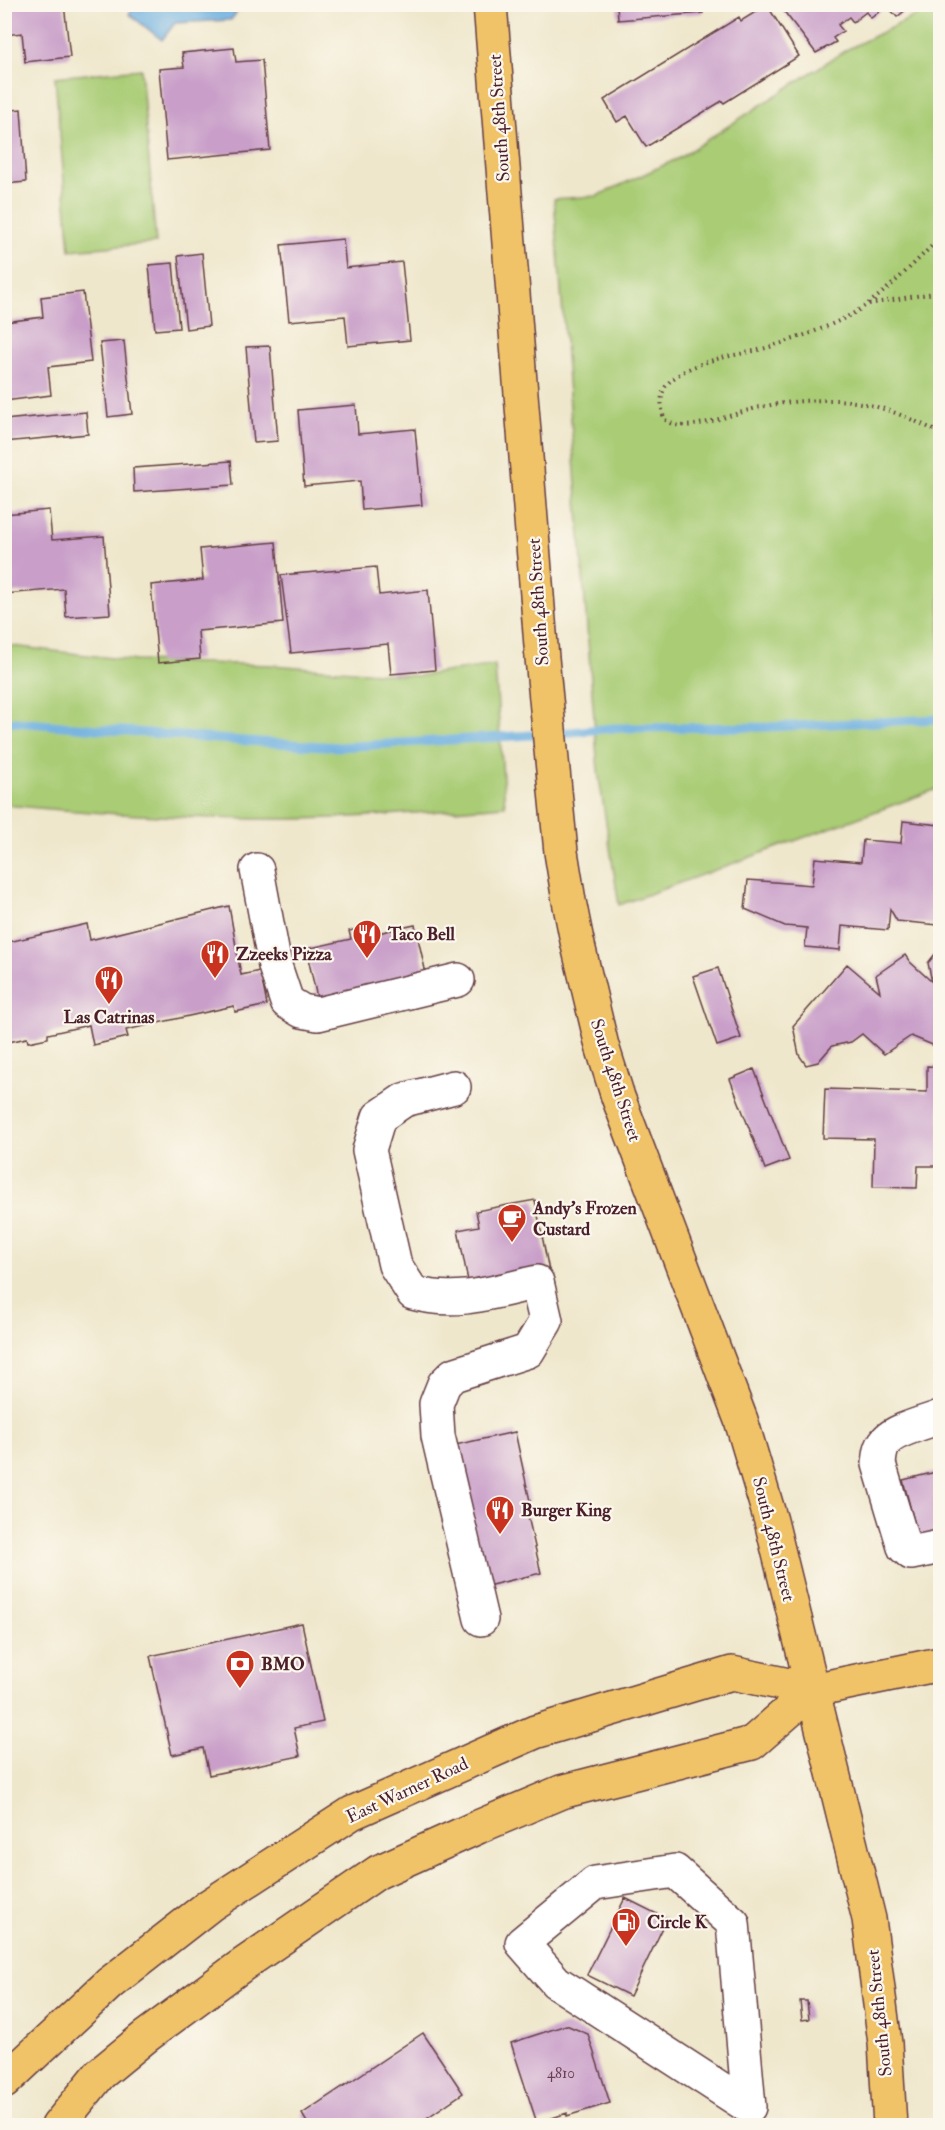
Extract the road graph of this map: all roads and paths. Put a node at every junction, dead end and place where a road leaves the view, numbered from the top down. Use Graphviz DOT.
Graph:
graph roads {
  1 [pos="490,4"];
  2 [pos="940,238"];
  3 [pos="940,292"];
  4 [pos="868,304"];
  5 [pos="940,433"];
  6 [pos="257,870"];
  7 [pos="458,980"];
  8 [pos="454,1087"];
  9 [pos="940,1417"];
  10 [pos="940,1547"];
  11 [pos="481,1619"];
  12 [pos="940,1664"];
  13 [pos="813,1690"];
  14 [pos="522,1943"];
  15 [pos="4,2082"];
  16 [pos="58,2126"];
  17 [pos="890,2126"];
  1 -- 13 [label="main road, South 48th Street"];
  2 -- 4 [label="path"];
  3 -- 4 [label="path"];
  4 -- 5 [label="path"];
  6 -- 7 [label="lane"];
  8 -- 11 [label="lane"];
  9 -- 10 [label="lane"];
  12 -- 13 [label="main road, East Warner Road"];
  13 -- 15 [label="main road, East Warner Road"];
  13 -- 16 [label="main road, East Warner Road"];
  13 -- 17 [label="main road, South 48th Street"];
  14 -- 14 [label="lane"];
}
